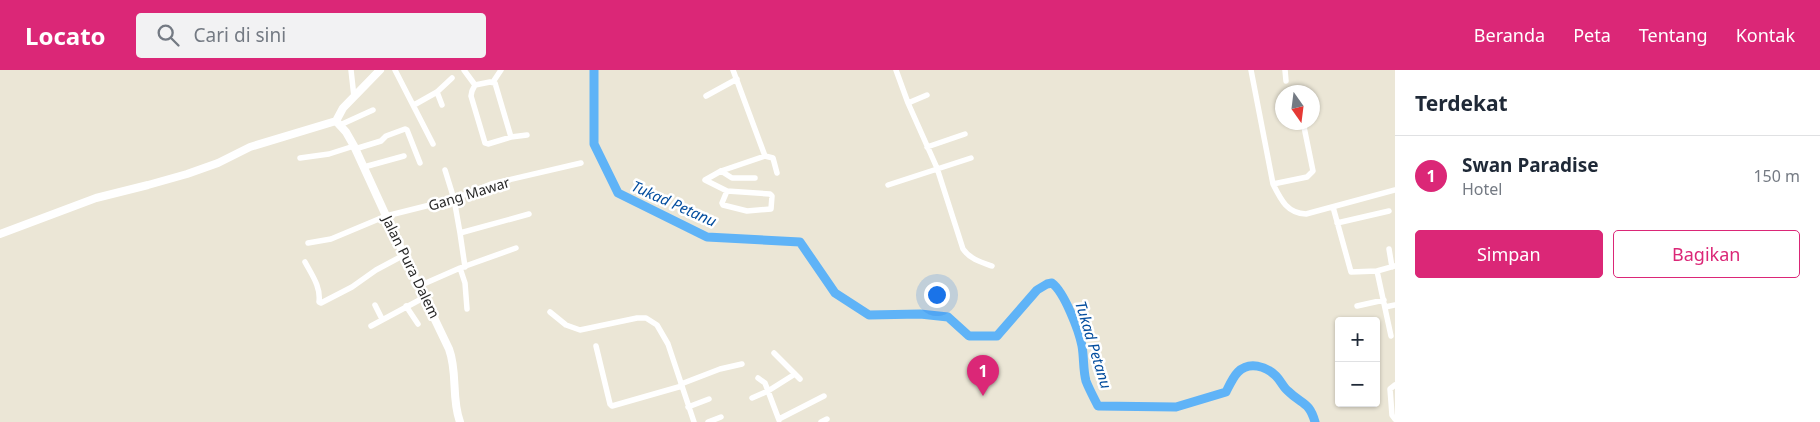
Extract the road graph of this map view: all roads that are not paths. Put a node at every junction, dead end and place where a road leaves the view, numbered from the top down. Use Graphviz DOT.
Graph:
graph roads {
  1 [pos="351,70"];
  2 [pos="380,70"];
  3 [pos="395,70"];
  4 [pos="464,70"];
  5 [pos="501,70"];
  6 [pos="733,70"];
  7 [pos="896,70"];
  8 [pos="1251,70"];
  9 [pos="1284,70"];
  10 [pos="452,78"];
  11 [pos="737,80"];
  12 [pos="1286,81"];
  13 [pos="493,82"];
  14 [pos="475,85"];
  15 [pos="437,92"];
  16 [pos="927,95"];
  17 [pos="706,96"];
  18 [pos="354,97"];
  19 [pos="908,103"];
  20 [pos="414,105"];
  21 [pos="442,105"];
  22 [pos="373,110"];
  23 [pos="338,123"];
  24 [pos="1305,130"];
  25 [pos="965,134"];
  26 [pos="527,135"];
  27 [pos="511,137"];
  28 [pos="433,144"];
  29 [pos="927,147"];
  30 [pos="355,148"];
  31 [pos="404,156"];
  32 [pos="765,156"];
  33 [pos="300,158"];
  34 [pos="972,158"];
  35 [pos="420,163"];
  36 [pos="581,163"];
  37 [pos="364,167"];
  38 [pos="937,168"];
  39 [pos="445,170"];
  40 [pos="721,171"];
  41 [pos="777,173"];
  42 [pos="755,178"];
  43 [pos="1273,184"];
  44 [pos="888,185"];
  45 [pos="1395,190"];
  46 [pos="727,191"];
  47 [pos="454,199"];
  48 [pos="1333,207"];
  49 [pos="1389,210"];
  50 [pos="529,214"];
  51 [pos="386,216"];
  52 [pos="1337,223"];
  53 [pos="460,233"];
  54 [pos="0,234"];
  55 [pos="308,243"];
  56 [pos="516,248"];
  57 [pos="1389,249"];
  58 [pos="404,255"];
  59 [pos="305,262"];
  60 [pos="992,266"];
  61 [pos="1393,266"];
  62 [pos="463,268"];
  63 [pos="1378,270"];
  64 [pos="419,286"];
  65 [pos="425,297"];
  66 [pos="1384,300"];
  67 [pos="374,305"];
  68 [pos="1395,305"];
  69 [pos="406,306"];
  70 [pos="1357,306"];
  71 [pos="1385,307"];
  72 [pos="467,309"];
  73 [pos="550,312"];
  74 [pos="382,319"];
  75 [pos="418,324"];
  76 [pos="371,326"];
  77 [pos="1391,336"];
  78 [pos="596,346"];
  79 [pos="774,352"];
  80 [pos="742,364"];
  81 [pos="795,374"];
  82 [pos="758,378"];
  83 [pos="800,379"];
  84 [pos="682,385"];
  85 [pos="1394,386"];
  86 [pos="768,391"];
  87 [pos="824,396"];
  88 [pos="709,398"];
  89 [pos="752,398"];
  90 [pos="688,407"];
  91 [pos="721,417"];
  92 [pos="827,419"];
  93 [pos="1395,419"];
  94 [pos="779,420"];
  95 [pos="460,422"];
  96 [pos="694,422"];
  97 [pos="708,422"];
  98 [pos="821,422"];
  1 -- 18 [label="street"];
  2 -- 18 [label="street"];
  3 -- 20 [label="street"];
  4 -- 14 [label="street"];
  5 -- 13 [label="street"];
  6 -- 11 [label="street"];
  7 -- 19 [label="street"];
  8 -- 43 [label="street"];
  9 -- 12 [label="street"];
  10 -- 15 [label="street"];
  11 -- 17 [label="street"];
  11 -- 32 [label="street"];
  13 -- 14 [label="street"];
  13 -- 27 [label="street"];
  14 -- 27 [label="street"];
  15 -- 20 [label="street"];
  15 -- 21 [label="street"];
  16 -- 19 [label="street"];
  18 -- 23 [label="street"];
  19 -- 29 [label="street"];
  20 -- 28 [label="street"];
  22 -- 23 [label="street"];
  23 -- 30 [label="street, Jalan Pura Dalem"];
  23 -- 54 [label="street"];
  24 -- 43 [label="street"];
  25 -- 29 [label="street"];
  26 -- 27 [label="street"];
  29 -- 38 [label="street"];
  30 -- 33 [label="street"];
  30 -- 35 [label="street"];
  30 -- 37 [label="street, Jalan Pura Dalem"];
  31 -- 37 [label="street"];
  32 -- 40 [label="street"];
  32 -- 41 [label="street"];
  34 -- 38 [label="street"];
  36 -- 47 [label="street, Gang Mawar"];
  37 -- 51 [label="street, Jalan Pura Dalem"];
  38 -- 44 [label="street"];
  38 -- 60 [label="street"];
  39 -- 47 [label="street"];
  40 -- 42 [label="street"];
  40 -- 46 [label="street"];
  43 -- 48 [label="street"];
  45 -- 48 [label="street"];
  46 -- 46 [label="street"];
  47 -- 51 [label="street, Gang Mawar"];
  47 -- 53 [label="street"];
  48 -- 52 [label="street"];
  49 -- 52 [label="street"];
  50 -- 53 [label="street"];
  51 -- 55 [label="street, Gang Mawar"];
  51 -- 58 [label="street, Jalan Pura Dalem"];
  52 -- 63 [label="street"];
  53 -- 62 [label="street"];
  56 -- 62 [label="street"];
  57 -- 61 [label="street"];
  58 -- 59 [label="street"];
  58 -- 64 [label="street, Jalan Pura Dalem"];
  61 -- 63 [label="street"];
  62 -- 64 [label="street"];
  62 -- 72 [label="street"];
  63 -- 66 [label="street"];
  64 -- 65 [label="street, Jalan Pura Dalem"];
  65 -- 69 [label="street"];
  65 -- 95 [label="street, Jalan Pura Dalem"];
  66 -- 70 [label="street"];
  66 -- 71 [label="street"];
  67 -- 74 [label="street"];
  68 -- 71 [label="street"];
  69 -- 74 [label="street"];
  69 -- 75 [label="street"];
  71 -- 77 [label="street"];
  73 -- 84 [label="street"];
  74 -- 76 [label="street"];
  78 -- 84 [label="street"];
  79 -- 81 [label="street"];
  80 -- 84 [label="street"];
  81 -- 83 [label="street"];
  81 -- 86 [label="street"];
  82 -- 86 [label="street"];
  84 -- 90 [label="street"];
  85 -- 93 [label="street"];
  86 -- 89 [label="street"];
  86 -- 94 [label="street"];
  87 -- 94 [label="street"];
  88 -- 90 [label="street"];
  90 -- 96 [label="street"];
  91 -- 97 [label="street"];
  92 -- 98 [label="street"];
}
